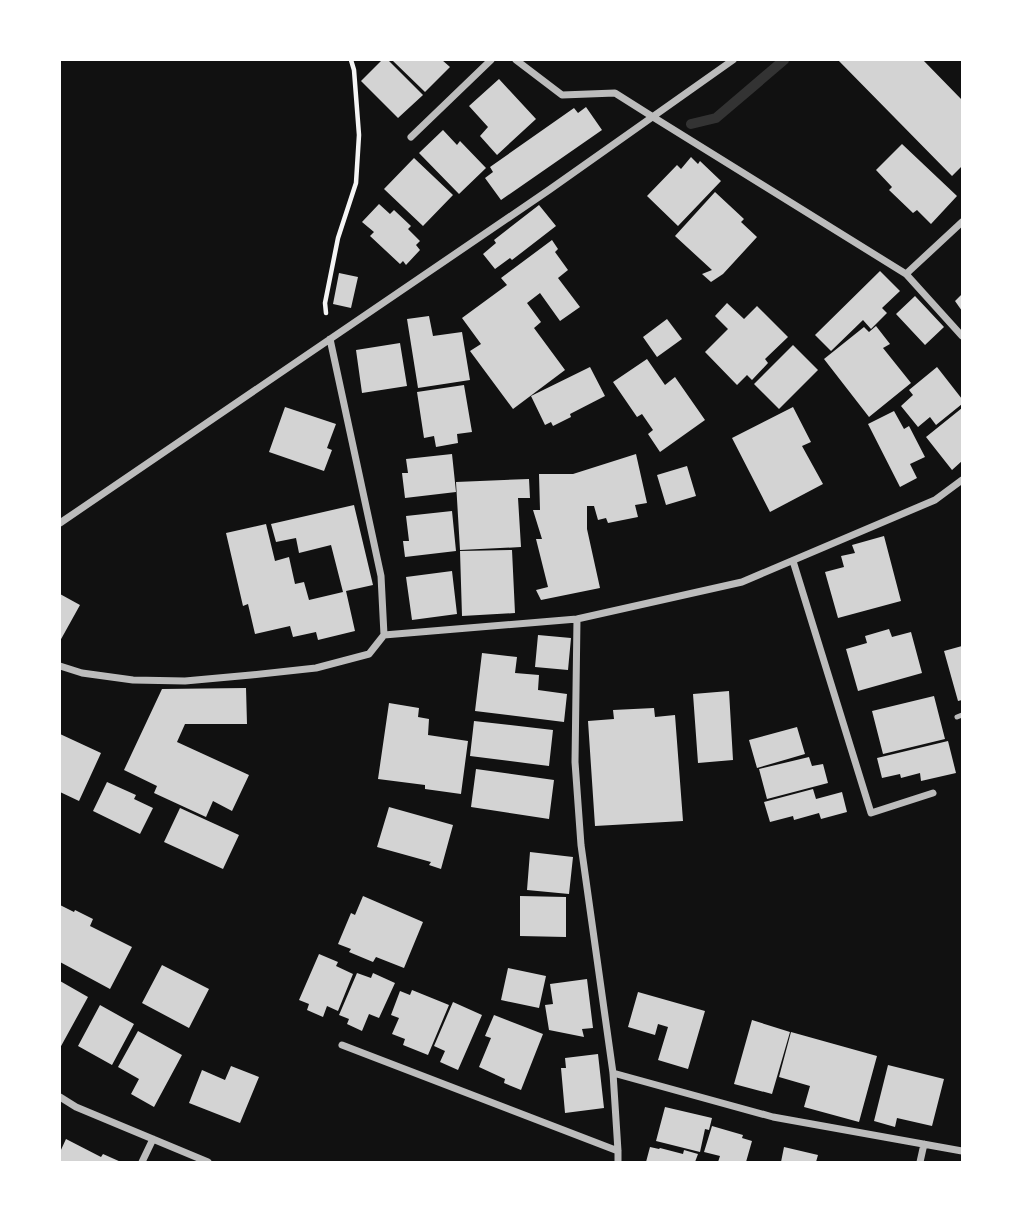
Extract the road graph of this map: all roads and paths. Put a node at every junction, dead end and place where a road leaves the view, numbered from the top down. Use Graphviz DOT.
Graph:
graph roads {
  1 [pos="351,60"];
  2 [pos="491,60"];
  3 [pos="516,60"];
  4 [pos="733,60"];
  5 [pos="653,117"];
  6 [pos="411,138"];
  7 [pos="962,222"];
  8 [pos="906,274"];
  9 [pos="962,336"];
  10 [pos="330,339"];
  11 [pos="962,480"];
  12 [pos="60,523"];
  13 [pos="793,561"];
  14 [pos="577,619"];
  15 [pos="384,635"];
  16 [pos="60,666"];
  17 [pos="933,793"];
  18 [pos="342,1045"];
  19 [pos="613,1073"];
  20 [pos="60,1097"];
  21 [pos="153,1139"];
  22 [pos="924,1144"];
  23 [pos="618,1151"];
  24 [pos="962,1151"];
  25 [pos="142,1163"];
  26 [pos="208,1163"];
  27 [pos="618,1163"];
  28 [pos="920,1163"];
  1 -- 10 [label="path"];
  2 -- 6 [label="street"];
  3 -- 5 [label="street"];
  4 -- 5 [label="street"];
  5 -- 8 [label="street"];
  5 -- 10 [label="street"];
  7 -- 8 [label="street"];
  8 -- 9 [label="street"];
  10 -- 12 [label="street"];
  10 -- 15 [label="street"];
  11 -- 13 [label="street"];
  13 -- 14 [label="street"];
  13 -- 17 [label="street"];
  14 -- 15 [label="street"];
  14 -- 19 [label="street"];
  15 -- 16 [label="street"];
  18 -- 23 [label="street"];
  19 -- 22 [label="street"];
  19 -- 23 [label="street"];
  20 -- 21 [label="street"];
  21 -- 25 [label="street"];
  21 -- 26 [label="street"];
  22 -- 24 [label="street"];
  22 -- 28 [label="street"];
  23 -- 27 [label="street"];
}
